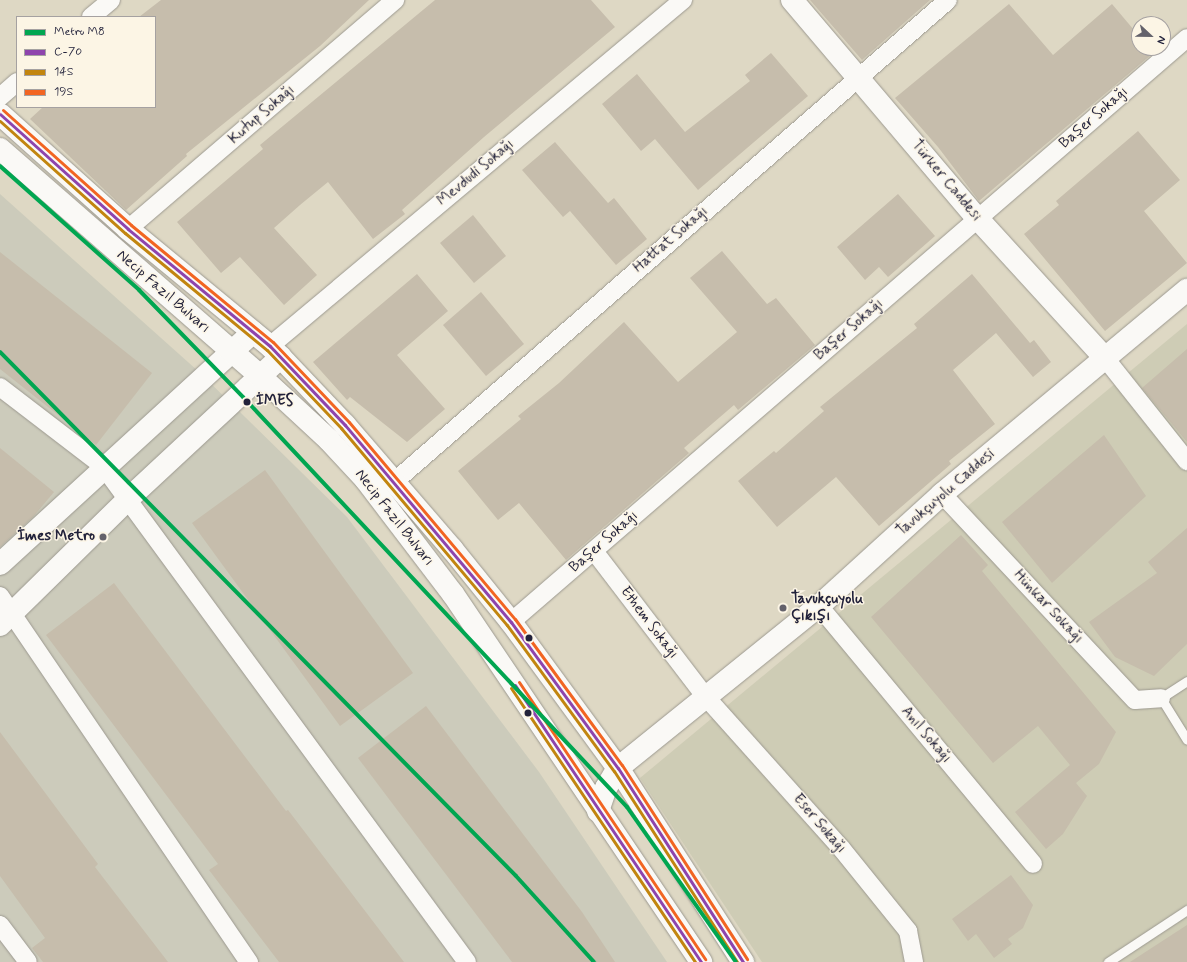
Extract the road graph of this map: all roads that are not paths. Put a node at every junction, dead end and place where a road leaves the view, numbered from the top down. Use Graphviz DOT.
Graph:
graph roads {
  1 [pos="110,0"];
  2 [pos="395,0"];
  3 [pos="683,0"];
  4 [pos="792,0"];
  5 [pos="948,0"];
  6 [pos="92,16"];
  7 [pos="1187,38"];
  8 [pos="858,76"];
  9 [pos="16,83"];
  10 [pos="0,97"];
  11 [pos="0,114"];
  12 [pos="0,149"];
  13 [pos="978,219"];
  14 [pos="128,230"];
  15 [pos="1187,290"];
  16 [pos="253,332"];
  17 [pos="232,351"];
  18 [pos="275,352"];
  19 [pos="1105,358"];
  20 [pos="260,377"];
  21 [pos="0,387"];
  22 [pos="1187,461"];
  23 [pos="104,466"];
  24 [pos="394,482"];
  25 [pos="942,494"];
  26 [pos="127,500"];
  27 [pos="594,551"];
  28 [pos="0,564"];
  29 [pos="0,596"];
  30 [pos="819,606"];
  31 [pos="6,620"];
  32 [pos="511,622"];
  33 [pos="1187,681"];
  34 [pos="705,696"];
  35 [pos="1161,698"];
  36 [pos="1187,740"];
  37 [pos="618,768"];
  38 [pos="598,811"];
  39 [pos="1033,864"];
  40 [pos="1187,910"];
  41 [pos="0,924"];
  42 [pos="464,961"];
  43 [pos="28,962"];
  44 [pos="249,962"];
  45 [pos="701,962"];
  46 [pos="743,962"];
  47 [pos="914,962"];
  48 [pos="1108,962"];
  1 -- 6 [label="street"];
  2 -- 14 [label="street, Kutup Sokağı"];
  3 -- 18 [label="street, Mevdudi Sokağı"];
  4 -- 8 [label="main road, Türker Caddesi"];
  5 -- 8 [label="street, Hattat Sokağı"];
  7 -- 13 [label="street, Başer Sokağı"];
  8 -- 13 [label="main road, Türker Caddesi"];
  8 -- 24 [label="street, Hattat Sokağı"];
  9 -- 10 [label="street"];
  11 -- 14 [label="main road, Necip Fazıl Bulvarı"];
  12 -- 17 [label="main road, Necip Fazıl Bulvarı"];
  13 -- 19 [label="main road, Türker Caddesi"];
  13 -- 27 [label="street, Başer Sokağı"];
  14 -- 16 [label="main road, Necip Fazıl Bulvarı"];
  15 -- 19 [label="main road, Tavukçuyolu Caddesi"];
  16 -- 17 [label="main road"];
  16 -- 18 [label="main road, Necip Fazıl Bulvarı"];
  17 -- 20 [label="main road, Necip Fazıl Bulvarı"];
  17 -- 23 [label="main road"];
  18 -- 20 [label="main road"];
  18 -- 24 [label="main road, Necip Fazıl Bulvarı"];
  19 -- 22 [label="street"];
  19 -- 25 [label="main road, Tavukçuyolu Caddesi"];
  20 -- 26 [label="main road"];
  20 -- 38 [label="main road, Necip Fazıl Bulvarı"];
  21 -- 23 [label="street"];
  23 -- 26 [label="street"];
  23 -- 28 [label="main road"];
  24 -- 32 [label="main road, Necip Fazıl Bulvarı"];
  25 -- 30 [label="main road, Tavukçuyolu Caddesi"];
  25 -- 35 [label="street, Hünkar Sokağı"];
  26 -- 31 [label="main road"];
  26 -- 42 [label="street"];
  27 -- 32 [label="street, Başer Sokağı"];
  27 -- 34 [label="street, Ethem Sokağı"];
  29 -- 31 [label="street"];
  30 -- 34 [label="main road, Tavukçuyolu Caddesi"];
  30 -- 39 [label="street, Anıl Sokağı"];
  31 -- 44 [label="street"];
  32 -- 37 [label="main road, Necip Fazıl Bulvarı"];
  33 -- 35 [label="lane"];
  34 -- 37 [label="main road, Tavukçuyolu Caddesi"];
  34 -- 47 [label="street, Eser Sokağı"];
  35 -- 36 [label="lane"];
  37 -- 38 [label="main road, Tavukçuyolu Caddesi"];
  37 -- 46 [label="main road, Necip Fazıl Bulvarı"];
  38 -- 45 [label="main road, Necip Fazıl Bulvarı"];
  40 -- 48 [label="lane"];
  41 -- 43 [label="street"];
}
